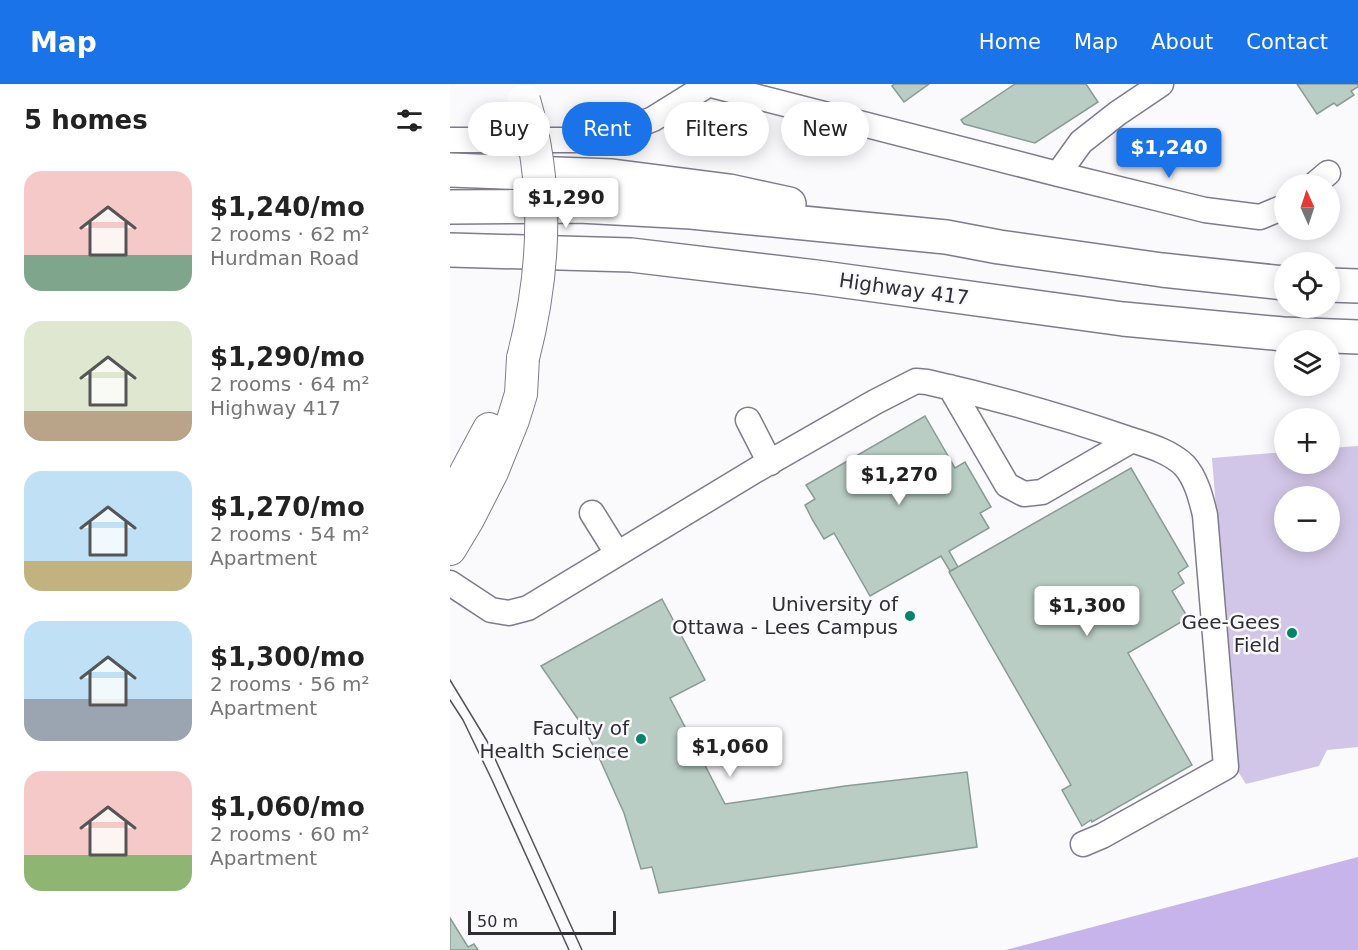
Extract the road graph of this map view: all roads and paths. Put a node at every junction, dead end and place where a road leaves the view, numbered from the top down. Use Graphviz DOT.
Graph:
graph roads {
  1 [pos="708,84"];
  2 [pos="1161,84"];
  3 [pos="522,92"];
  4 [pos="450,140"];
  5 [pos="450,170"];
  6 [pos="1058,174"];
  7 [pos="450,207"];
  8 [pos="1274,211"];
  9 [pos="946,237"];
  10 [pos="450,250"];
  11 [pos="484,250"];
  12 [pos="450,255"];
  13 [pos="1274,282"];
  14 [pos="1340,285"];
  15 [pos="1358,286"];
  16 [pos="1358,337"];
  17 [pos="523,358"];
  18 [pos="950,387"];
  19 [pos="748,420"];
  20 [pos="1132,440"];
  21 [pos="770,463"];
  22 [pos="450,502"];
  23 [pos="592,513"];
  24 [pos="450,549"];
  25 [pos="617,553"];
  26 [pos="450,583"];
  27 [pos="1083,844"];
  1 -- 4 [label="street"];
  1 -- 6 [label="street"];
  2 -- 6 [label="street"];
  3 -- 17 [label="main road, bridge"];
  5 -- 9 [label="highway"];
  6 -- 8 [label="street"];
  7 -- 9 [label="highway"];
  9 -- 13 [label="highway"];
  10 -- 11 [label="highway, Highway 417"];
  11 -- 12 [label="highway"];
  11 -- 16 [label="highway, Highway 417"];
  14 -- 15 [label="highway"];
  17 -- 22 [label="main road"];
  17 -- 24 [label="main road"];
  18 -- 20 [label="street"];
  18 -- 20 [label="street"];
  18 -- 21 [label="street"];
  19 -- 21 [label="street"];
  20 -- 27 [label="street"];
  21 -- 25 [label="street"];
  23 -- 25 [label="street"];
  25 -- 26 [label="street"];
}
